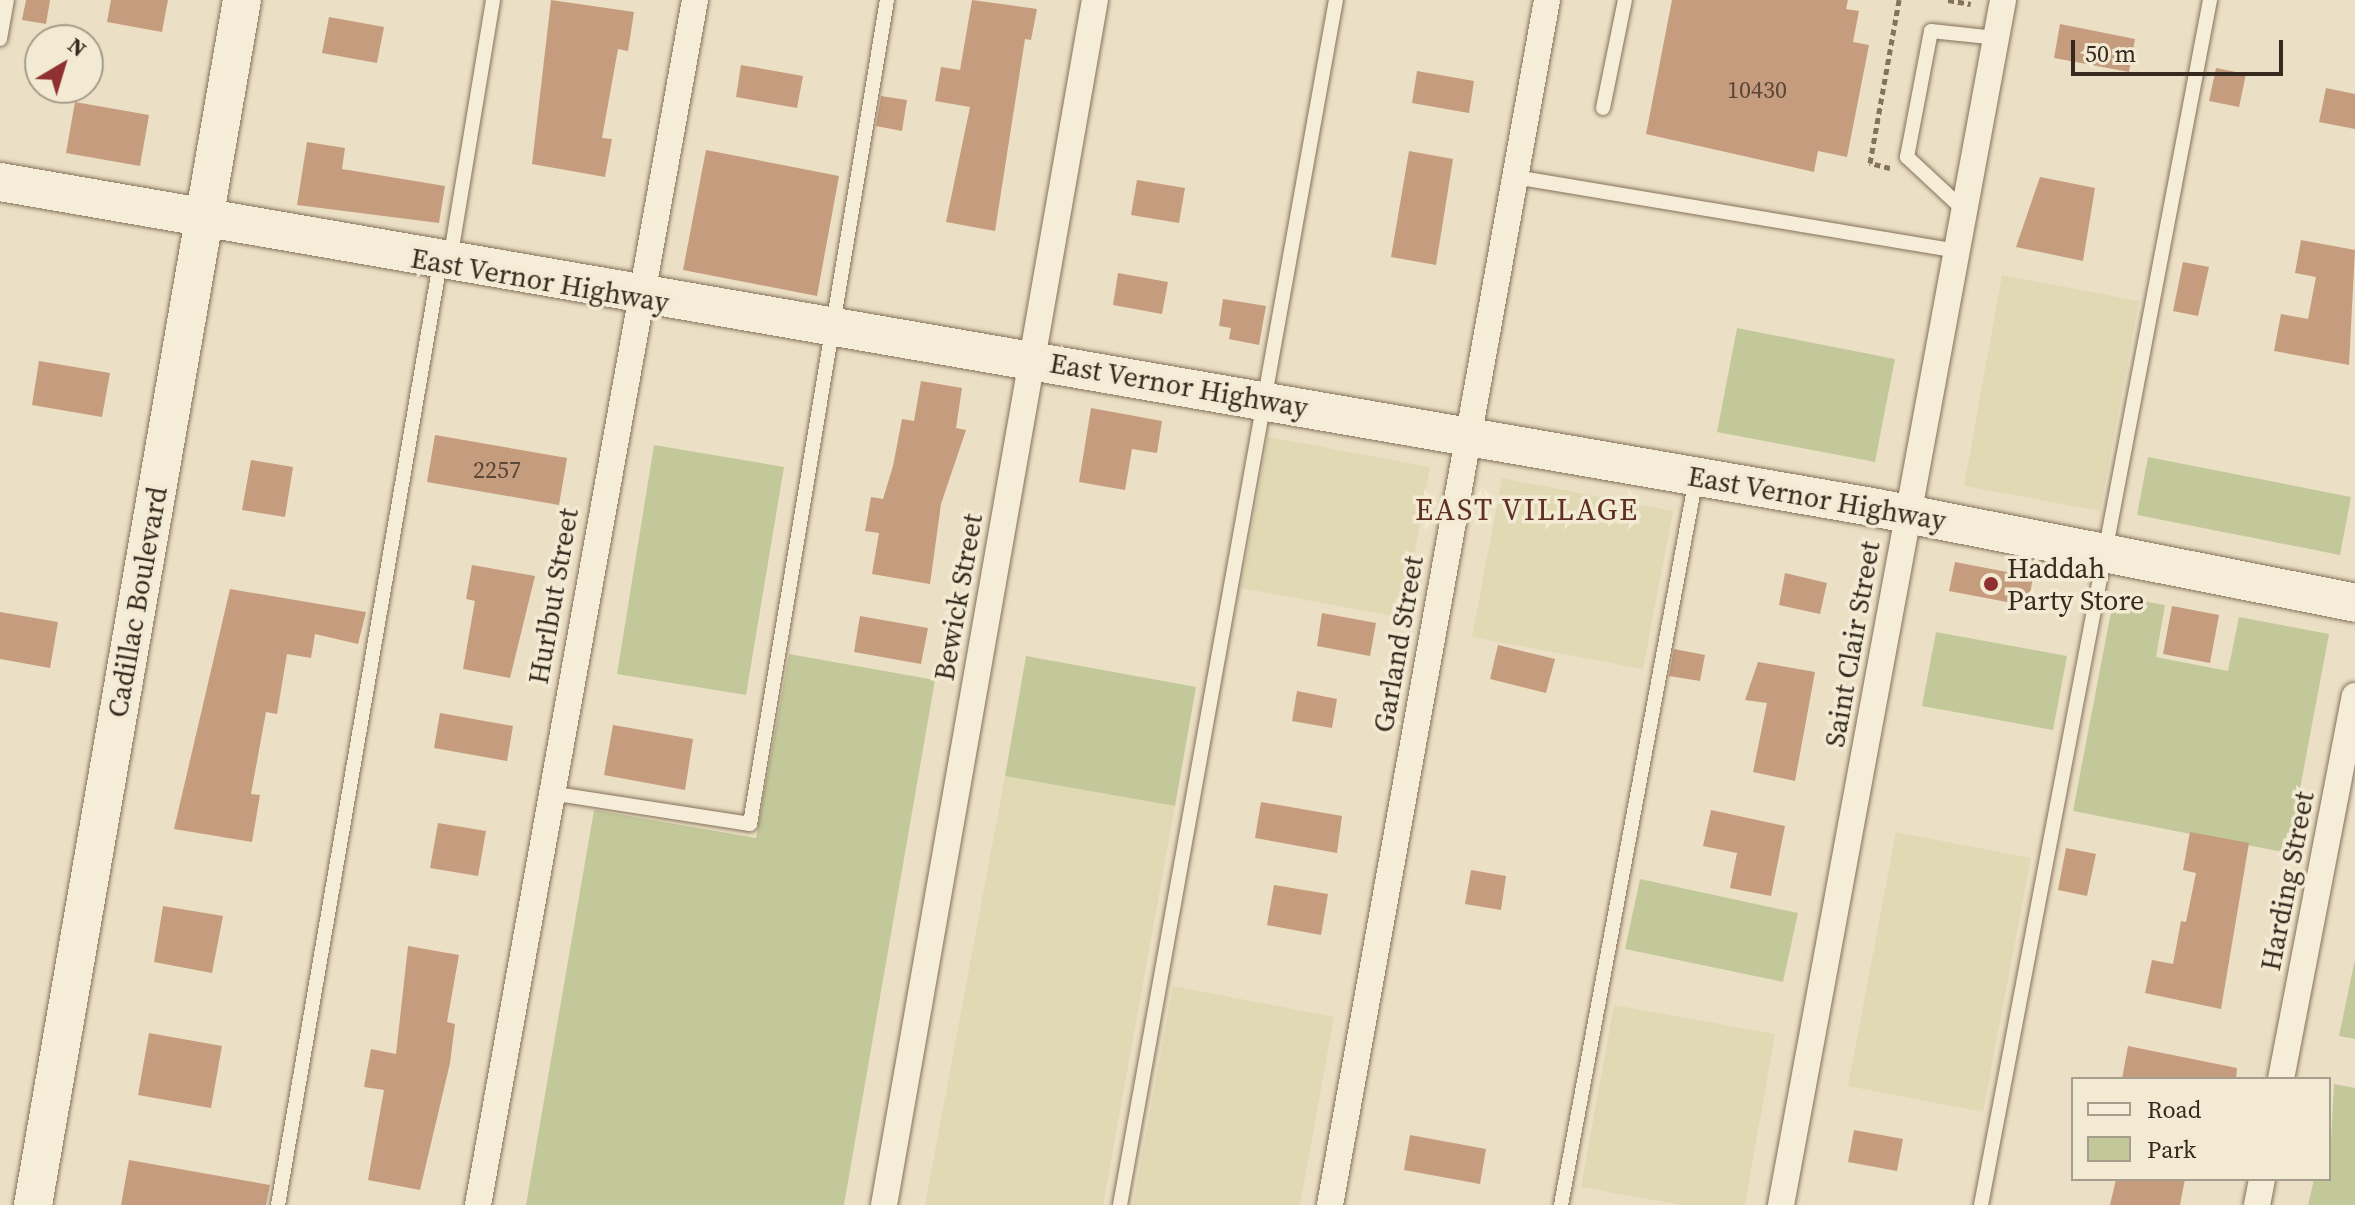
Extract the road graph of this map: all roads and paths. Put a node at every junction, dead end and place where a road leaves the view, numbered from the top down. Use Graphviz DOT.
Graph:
graph roads {
  1 [pos="7,0"];
  2 [pos="242,0"];
  3 [pos="493,0"];
  4 [pos="695,0"];
  5 [pos="887,0"];
  6 [pos="1095,0"];
  7 [pos="1336,0"];
  8 [pos="1547,0"];
  9 [pos="1625,0"];
  10 [pos="1948,0"];
  11 [pos="2003,0"];
  12 [pos="2210,0"];
  13 [pos="1971,4"];
  14 [pos="1996,38"];
  15 [pos="0,39"];
  16 [pos="1603,108"];
  17 [pos="1515,177"];
  18 [pos="0,182"];
  19 [pos="1964,210"];
  20 [pos="204,221"];
  21 [pos="1957,251"];
  22 [pos="445,263"];
  23 [pos="637,297"];
  24 [pos="830,329"];
  25 [pos="1032,360"];
  26 [pos="1267,400"];
  27 [pos="1468,436"];
  28 [pos="1697,476"];
  29 [pos="1908,514"];
  30 [pos="2104,553"];
  31 [pos="2355,603"];
  32 [pos="2355,696"];
  33 [pos="550,793"];
  34 [pos="2281,1077"];
  35 [pos="2262,1181"];
  36 [pos="33,1205"];
  37 [pos="278,1205"];
  38 [pos="478,1205"];
  39 [pos="884,1205"];
  40 [pos="1120,1205"];
  41 [pos="1330,1205"];
  42 [pos="1561,1205"];
  43 [pos="1781,1205"];
  44 [pos="1981,1205"];
  45 [pos="2257,1205"];
  1 -- 15 [label="lane"];
  2 -- 20 [label="street, Cadillac Boulevard"];
  3 -- 22 [label="lane"];
  4 -- 23 [label="street, Hurlbut Street"];
  5 -- 24 [label="lane"];
  6 -- 25 [label="street, Bewick Street"];
  7 -- 26 [label="lane"];
  8 -- 17 [label="street, Garland Street"];
  9 -- 16 [label="lane"];
  10 -- 13 [label="path"];
  11 -- 14 [label="street, Saint Clair Street"];
  12 -- 30 [label="lane"];
  14 -- 19 [label="street, Saint Clair Street"];
  14 -- 19 [label="lane"];
  17 -- 21 [label="lane"];
  17 -- 27 [label="street, Garland Street"];
  18 -- 20 [label="street, East Vernor Highway"];
  19 -- 21 [label="street, Saint Clair Street"];
  20 -- 22 [label="street, East Vernor Highway"];
  20 -- 36 [label="street, Cadillac Boulevard"];
  21 -- 29 [label="street, Saint Clair Street"];
  22 -- 23 [label="street, East Vernor Highway"];
  22 -- 37 [label="lane"];
  23 -- 24 [label="street, East Vernor Highway"];
  23 -- 33 [label="street, Hurlbut Street"];
  24 -- 25 [label="street, East Vernor Highway"];
  24 -- 33 [label="lane"];
  25 -- 26 [label="street, East Vernor Highway"];
  25 -- 39 [label="street, Bewick Street"];
  26 -- 27 [label="street, East Vernor Highway"];
  26 -- 40 [label="lane"];
  27 -- 28 [label="street, East Vernor Highway"];
  27 -- 41 [label="street, Garland Street"];
  28 -- 29 [label="street, East Vernor Highway"];
  28 -- 42 [label="lane"];
  29 -- 30 [label="street, East Vernor Highway"];
  29 -- 43 [label="street, Saint Clair Street"];
  30 -- 31 [label="street, East Vernor Highway"];
  30 -- 44 [label="lane"];
  32 -- 34 [label="street, Harding Street"];
  33 -- 38 [label="street, Hurlbut Street"];
  35 -- 45 [label="street"];
}
